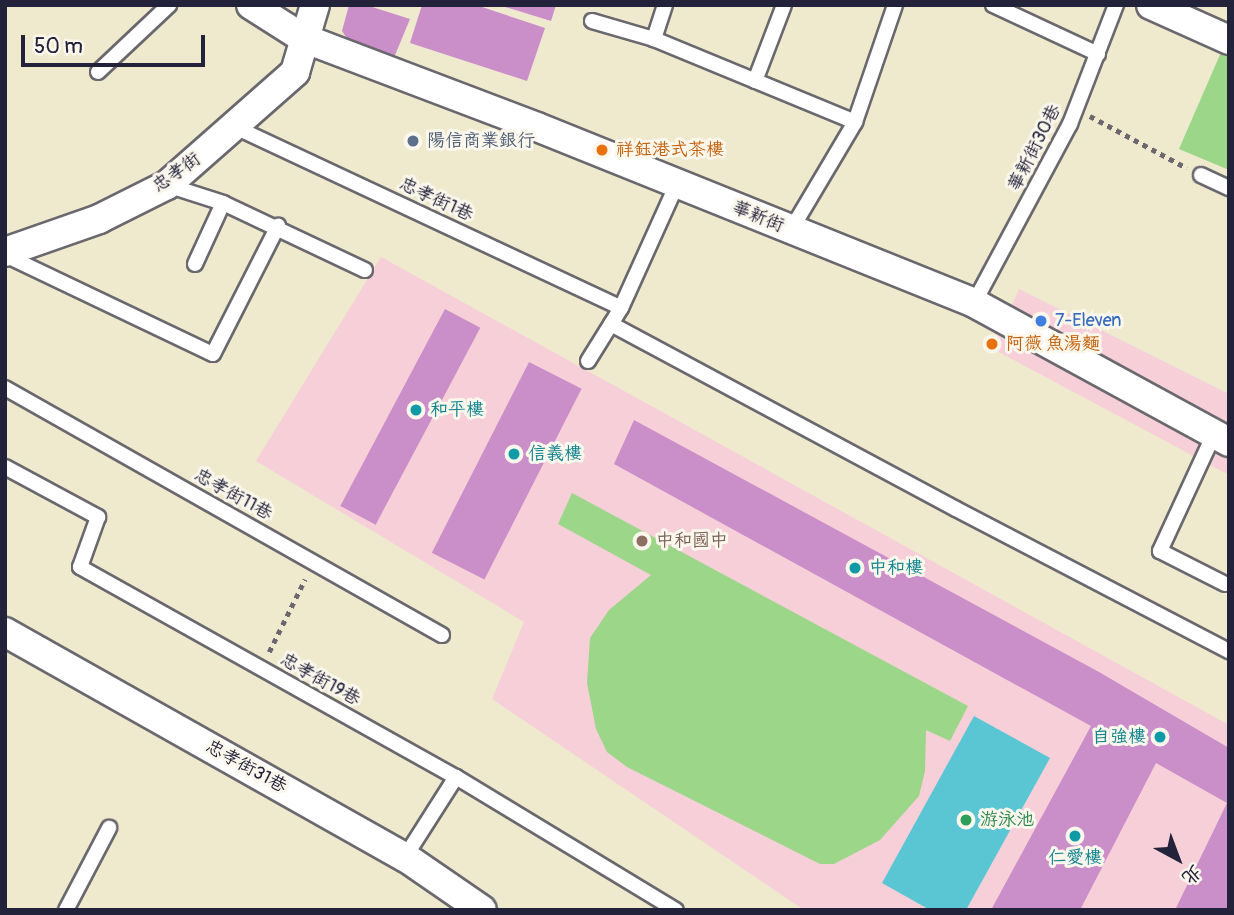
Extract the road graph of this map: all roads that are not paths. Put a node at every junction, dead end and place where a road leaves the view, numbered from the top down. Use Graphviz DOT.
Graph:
graph roads {
  1 [pos="169,5"];
  2 [pos="251,5"];
  3 [pos="315,5"];
  4 [pos="665,5"];
  5 [pos="784,5"];
  6 [pos="895,5"];
  7 [pos="993,5"];
  8 [pos="1116,5"];
  9 [pos="1152,5"];
  10 [pos="592,21"];
  11 [pos="303,38"];
  12 [pos="654,39"];
  13 [pos="1229,40"];
  14 [pos="1098,54"];
  15 [pos="98,72"];
  16 [pos="755,81"];
  17 [pos="855,122"];
  18 [pos="235,127"];
  19 [pos="1201,175"];
  20 [pos="677,184"];
  21 [pos="167,185"];
  22 [pos="1229,188"];
  23 [pos="223,203"];
  24 [pos="278,226"];
  25 [pos="791,230"];
  26 [pos="5,253"];
  27 [pos="195,264"];
  28 [pos="365,270"];
  29 [pos="974,303"];
  30 [pos="621,308"];
  31 [pos="611,324"];
  32 [pos="589,361"];
  33 [pos="5,388"];
  34 [pos="1221,438"];
  35 [pos="5,467"];
  36 [pos="1225,584"];
  37 [pos="5,632"];
  38 [pos="442,635"];
  39 [pos="1229,652"];
  40 [pos="456,777"];
  41 [pos="109,828"];
  42 [pos="405,857"];
  43 [pos="66,910"];
  44 [pos="482,910"];
  45 [pos="676,910"];
  1 -- 15 [label="lane"];
  2 -- 11 [label="street, 華新街"];
  3 -- 11 [label="street"];
  4 -- 12 [label="lane"];
  5 -- 16 [label="lane"];
  6 -- 17 [label="lane"];
  7 -- 14 [label="lane"];
  8 -- 14 [label="lane, 華新街30巷"];
  9 -- 13 [label="street"];
  10 -- 12 [label="lane"];
  11 -- 18 [label="street, 忠孝街"];
  11 -- 20 [label="street, 華新街"];
  12 -- 16 [label="lane"];
  14 -- 29 [label="lane, 華新街30巷"];
  16 -- 17 [label="lane"];
  17 -- 25 [label="lane"];
  18 -- 21 [label="street, 忠孝街"];
  18 -- 30 [label="lane, 忠孝街1巷"];
  19 -- 22 [label="lane"];
  20 -- 25 [label="street, 華新街"];
  20 -- 30 [label="lane"];
  21 -- 23 [label="lane"];
  21 -- 26 [label="street, 忠孝街"];
  23 -- 24 [label="lane"];
  23 -- 27 [label="lane"];
  24 -- 26 [label="lane"];
  24 -- 28 [label="lane"];
  25 -- 29 [label="street, 華新街"];
  29 -- 34 [label="street, 華新街"];
  30 -- 31 [label="lane"];
  31 -- 32 [label="lane"];
  31 -- 39 [label="lane"];
  33 -- 38 [label="lane, 忠孝街11巷"];
  34 -- 36 [label="lane"];
  35 -- 40 [label="lane, 忠孝街19巷"];
  37 -- 42 [label="street, 忠孝街31巷"];
  40 -- 42 [label="lane"];
  40 -- 45 [label="lane, 忠孝街19巷"];
  41 -- 43 [label="lane"];
  42 -- 44 [label="street, 忠孝街31巷"];
}
